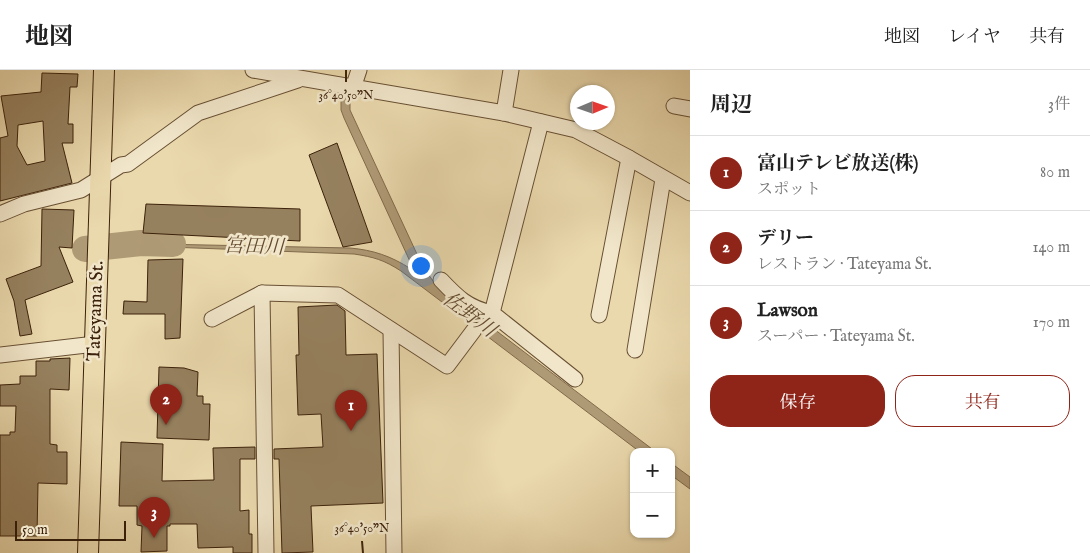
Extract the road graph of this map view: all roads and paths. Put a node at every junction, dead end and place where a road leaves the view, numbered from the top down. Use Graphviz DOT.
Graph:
graph roads {
  1 [pos="104,70"];
  2 [pos="253,70"];
  3 [pos="359,70"];
  4 [pos="511,70"];
  5 [pos="300,79"];
  6 [pos="353,88"];
  7 [pos="674,106"];
  8 [pos="690,109"];
  9 [pos="504,113"];
  10 [pos="542,122"];
  11 [pos="629,158"];
  12 [pos="100,178"];
  13 [pos="663,179"];
  14 [pos="690,193"];
  15 [pos="0,214"];
  16 [pos="441,280"];
  17 [pos="262,293"];
  18 [pos="492,314"];
  19 [pos="599,315"];
  20 [pos="212,320"];
  21 [pos="391,330"];
  22 [pos="474,330"];
  23 [pos="95,344"];
  24 [pos="635,350"];
  25 [pos="0,355"];
  26 [pos="575,380"];
  27 [pos="88,553"];
  28 [pos="266,553"];
  29 [pos="394,553"];
  1 -- 12 [label="main road, Tateyama St."];
  2 -- 5 [label="street"];
  3 -- 6 [label="street"];
  4 -- 9 [label="street"];
  5 -- 6 [label="street"];
  5 -- 12 [label="street"];
  6 -- 9 [label="street"];
  7 -- 8 [label="street"];
  9 -- 10 [label="street"];
  10 -- 11 [label="street"];
  10 -- 18 [label="street"];
  11 -- 13 [label="street"];
  11 -- 19 [label="street"];
  12 -- 15 [label="street"];
  12 -- 23 [label="main road, Tateyama St."];
  13 -- 14 [label="street"];
  13 -- 24 [label="street"];
  16 -- 18 [label="street"];
  17 -- 20 [label="street"];
  17 -- 21 [label="street"];
  17 -- 28 [label="street"];
  18 -- 26 [label="street"];
  21 -- 22 [label="street"];
  21 -- 29 [label="street"];
  23 -- 25 [label="street"];
  23 -- 27 [label="main road, Tateyama St."];
}
